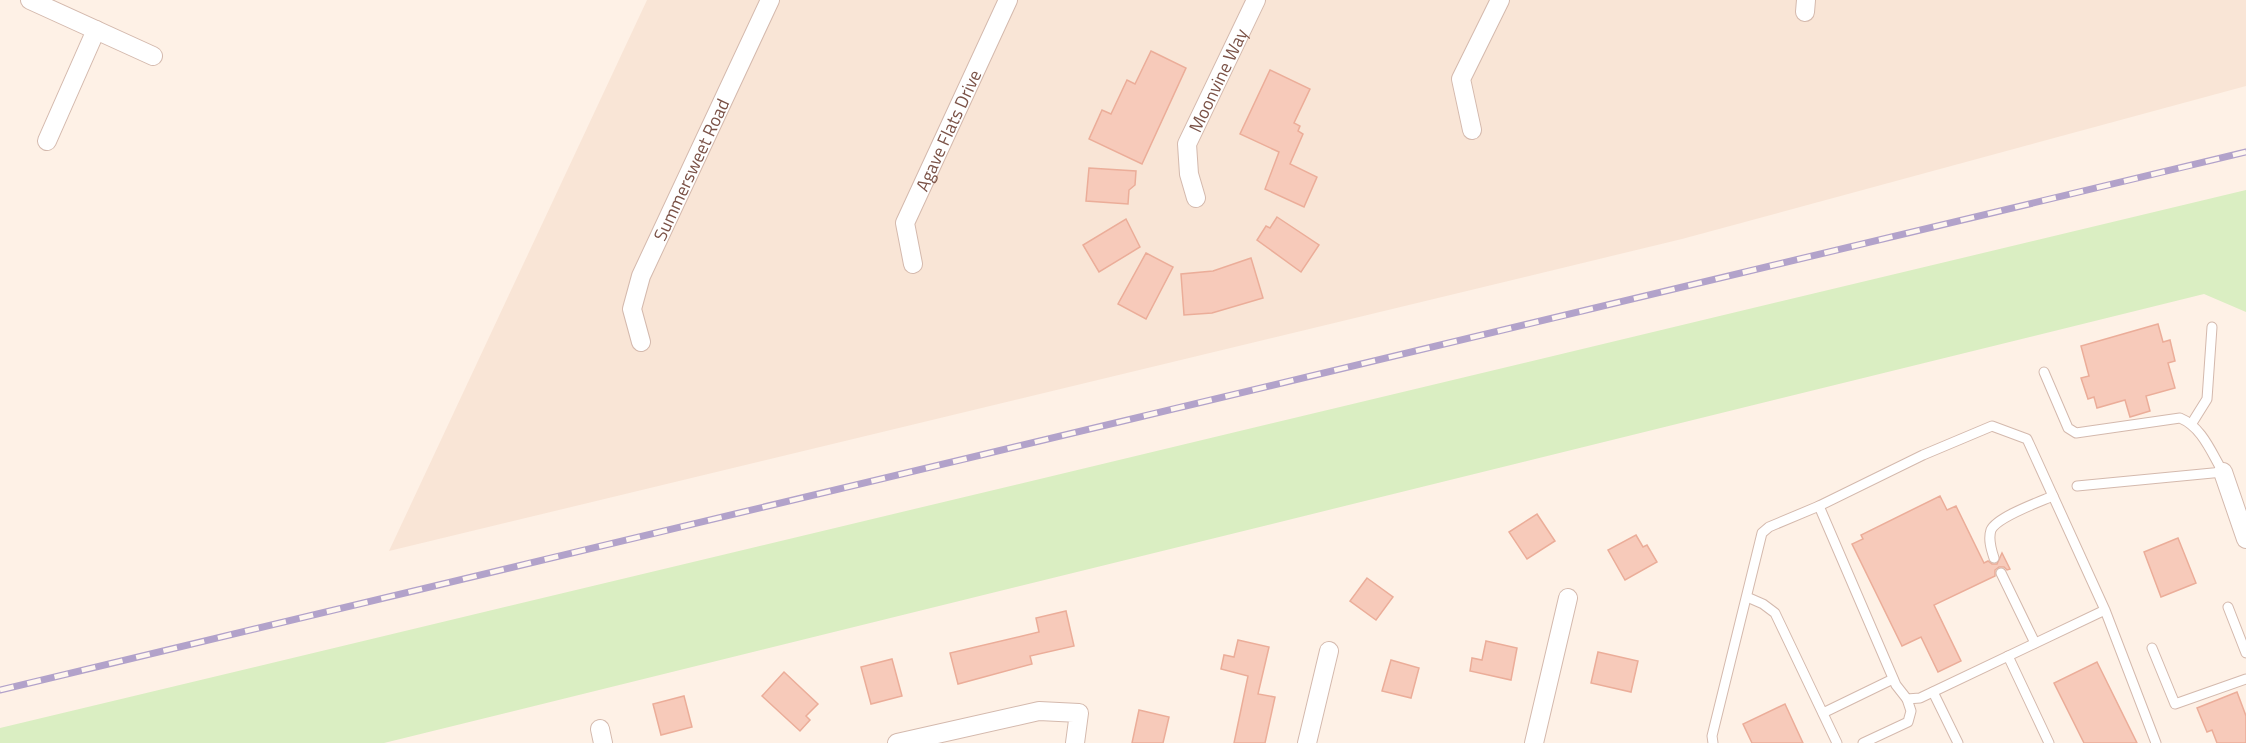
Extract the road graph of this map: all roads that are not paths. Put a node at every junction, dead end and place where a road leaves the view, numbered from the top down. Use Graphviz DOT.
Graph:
graph roads {
  1 [pos="30,0"];
  2 [pos="770,0"];
  3 [pos="1008,0"];
  4 [pos="1256,0"];
  5 [pos="1500,0"];
  6 [pos="96,30"];
  7 [pos="153,56"];
  8 [pos="1472,129"];
  9 [pos="47,141"];
  10 [pos="1196,198"];
  11 [pos="913,264"];
  12 [pos="2212,327"];
  13 [pos="641,342"];
  14 [pos="2044,372"];
  15 [pos="2192,423"];
  16 [pos="2223,472"];
  17 [pos="2077,486"];
  18 [pos="2053,496"];
  19 [pos="1819,506"];
  20 [pos="2246,539"];
  21 [pos="1994,558"];
  22 [pos="2001,573"];
  23 [pos="1747,597"];
  24 [pos="1568,598"];
  25 [pos="2228,607"];
  26 [pos="2105,610"];
  27 [pos="2035,643"];
  28 [pos="2152,648"];
  29 [pos="1329,651"];
  30 [pos="2246,653"];
  31 [pos="2008,656"];
  32 [pos="1893,679"];
  33 [pos="2246,679"];
  34 [pos="1933,692"];
  35 [pos="1907,699"];
  36 [pos="1823,713"];
  37 [pos="897,743"];
  38 [pos="1075,743"];
  39 [pos="1307,743"];
  40 [pos="1533,743"];
  41 [pos="1713,743"];
  42 [pos="1837,743"];
  43 [pos="1863,743"];
  44 [pos="1958,743"];
  45 [pos="2049,743"];
  46 [pos="2156,743"];
  1 -- 6 [label="street"];
  2 -- 13 [label="street, Summersweet Road"];
  3 -- 11 [label="street, Agave Flats Drive"];
  4 -- 10 [label="street, Moonvine Way"];
  5 -- 8 [label="street"];
  6 -- 7 [label="street"];
  6 -- 9 [label="street"];
  12 -- 15 [label="lane"];
  14 -- 15 [label="lane"];
  15 -- 16 [label="lane"];
  16 -- 17 [label="lane"];
  16 -- 20 [label="street"];
  18 -- 19 [label="lane"];
  18 -- 21 [label="lane"];
  18 -- 26 [label="lane"];
  19 -- 23 [label="lane"];
  19 -- 32 [label="lane"];
  22 -- 27 [label="lane"];
  23 -- 36 [label="lane"];
  23 -- 41 [label="lane"];
  24 -- 40 [label="street"];
  25 -- 30 [label="lane"];
  26 -- 27 [label="lane"];
  26 -- 46 [label="lane"];
  27 -- 31 [label="lane"];
  28 -- 33 [label="lane"];
  29 -- 39 [label="street"];
  31 -- 34 [label="lane"];
  31 -- 45 [label="lane"];
  32 -- 35 [label="lane"];
  32 -- 36 [label="lane"];
  34 -- 35 [label="lane"];
  34 -- 44 [label="lane"];
  35 -- 43 [label="lane"];
  36 -- 42 [label="lane"];
  37 -- 38 [label="street"];
}
